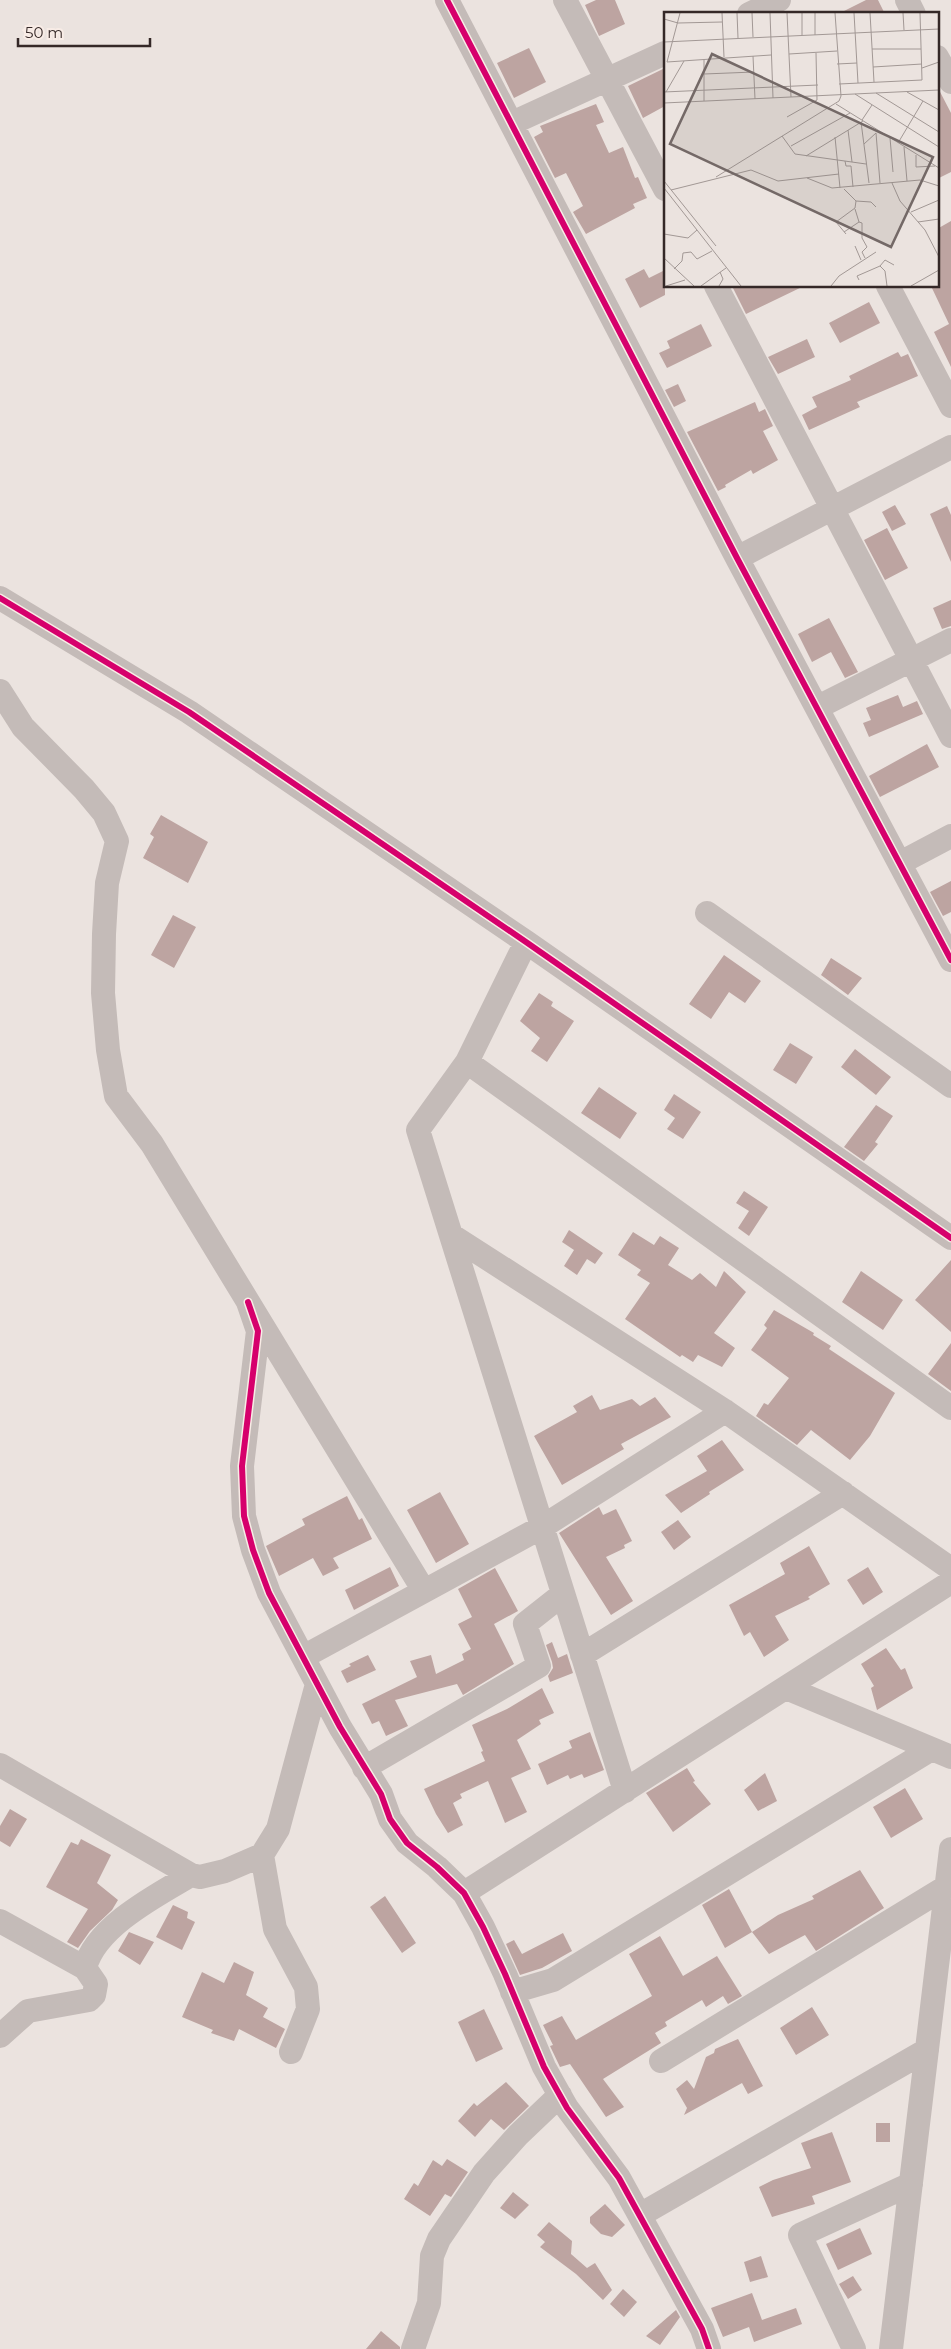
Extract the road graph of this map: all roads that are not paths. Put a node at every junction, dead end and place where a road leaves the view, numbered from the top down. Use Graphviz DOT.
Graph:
graph roads {
  1 [pos="447,0"];
  2 [pos="565,0"];
  3 [pos="779,0"];
  4 [pos="907,0"];
  5 [pos="753,12"];
  6 [pos="913,12"];
  7 [pos="664,52"];
  8 [pos="938,58"];
  9 [pos="607,79"];
  10 [pos="951,82"];
  11 [pos="512,123"];
  12 [pos="664,187"];
  13 [pos="717,288"];
  14 [pos="889,288"];
  15 [pos="951,406"];
  16 [pos="951,448"];
  17 [pos="832,509"];
  18 [pos="737,558"];
  19 [pos="0,598"];
  20 [pos="951,640"];
  21 [pos="911,660"];
  22 [pos="0,691"];
  23 [pos="818,707"];
  24 [pos="951,736"];
  25 [pos="951,836"];
  26 [pos="900,863"];
  27 [pos="707,913"];
  28 [pos="526,942"];
  29 [pos="951,960"];
  30 [pos="467,1062"];
  31 [pos="951,1086"];
  32 [pos="451,1235"];
  33 [pos="951,1238"];
  34 [pos="248,1302"];
  35 [pos="951,1408"];
  36 [pos="725,1411"];
  37 [pos="843,1493"];
  38 [pos="542,1527"];
  39 [pos="951,1569"];
  40 [pos="951,1582"];
  41 [pos="424,1591"];
  42 [pos="563,1594"];
  43 [pos="582,1655"];
  44 [pos="303,1657"];
  45 [pos="317,1684"];
  46 [pos="786,1688"];
  47 [pos="940,1754"];
  48 [pos="0,1765"];
  49 [pos="364,1768"];
  50 [pos="624,1791"];
  51 [pos="951,1849"];
  52 [pos="262,1855"];
  53 [pos="191,1875"];
  54 [pos="946,1886"];
  55 [pos="464,1893"];
  56 [pos="0,1921"];
  57 [pos="86,1968"];
  58 [pos="943,1985"];
  59 [pos="512,1992"];
  60 [pos="0,2036"];
  61 [pos="927,2050"];
  62 [pos="291,2052"];
  63 [pos="661,2060"];
  64 [pos="560,2095"];
  65 [pos="911,2184"];
  66 [pos="640,2215"];
  67 [pos="413,2349"];
  68 [pos="709,2349"];
  69 [pos="854,2349"];
  70 [pos="892,2349"];
  1 -- 11 [label="street"];
  2 -- 9 [label="street"];
  3 -- 5 [label="street"];
  4 -- 6 [label="street"];
  7 -- 9 [label="street"];
  8 -- 10 [label="street"];
  9 -- 11 [label="street"];
  9 -- 12 [label="street"];
  11 -- 18 [label="street"];
  13 -- 17 [label="street"];
  14 -- 15 [label="street"];
  16 -- 17 [label="street"];
  17 -- 18 [label="street"];
  17 -- 21 [label="street"];
  18 -- 23 [label="street"];
  19 -- 28 [label="street"];
  20 -- 21 [label="street"];
  21 -- 23 [label="street"];
  21 -- 24 [label="street"];
  22 -- 34 [label="street"];
  23 -- 26 [label="street"];
  25 -- 26 [label="street"];
  26 -- 29 [label="street"];
  27 -- 31 [label="street"];
  28 -- 30 [label="street"];
  28 -- 33 [label="street"];
  30 -- 32 [label="street"];
  30 -- 35 [label="street"];
  32 -- 36 [label="street"];
  32 -- 38 [label="street"];
  34 -- 41 [label="street"];
  34 -- 44 [label="street"];
  36 -- 37 [label="street"];
  36 -- 38 [label="street"];
  37 -- 39 [label="street"];
  37 -- 43 [label="street"];
  38 -- 41 [label="street"];
  38 -- 42 [label="street"];
  40 -- 46 [label="street"];
  41 -- 44 [label="street"];
  42 -- 43 [label="street"];
  42 -- 49 [label="street"];
  43 -- 50 [label="street"];
  44 -- 45 [label="street"];
  45 -- 49 [label="street"];
  45 -- 52 [label="street"];
  46 -- 47 [label="street"];
  46 -- 50 [label="street"];
  47 -- 59 [label="street"];
  48 -- 53 [label="street"];
  49 -- 55 [label="street"];
  50 -- 55 [label="street"];
  51 -- 54 [label="street"];
  52 -- 53 [label="street"];
  52 -- 62 [label="street"];
  53 -- 57 [label="street"];
  54 -- 58 [label="street"];
  54 -- 63 [label="street"];
  55 -- 59 [label="street"];
  56 -- 57 [label="street"];
  57 -- 60 [label="street"];
  58 -- 61 [label="street"];
  59 -- 64 [label="street"];
  61 -- 65 [label="street"];
  61 -- 66 [label="street"];
  64 -- 66 [label="street"];
  64 -- 67 [label="street"];
  65 -- 69 [label="street"];
  65 -- 70 [label="street"];
  66 -- 68 [label="street"];
}
